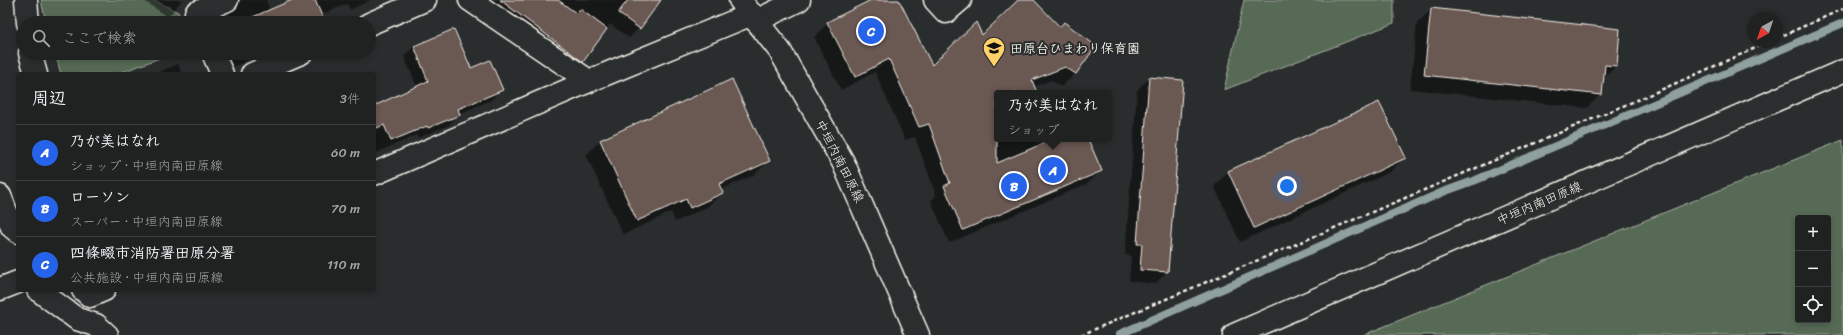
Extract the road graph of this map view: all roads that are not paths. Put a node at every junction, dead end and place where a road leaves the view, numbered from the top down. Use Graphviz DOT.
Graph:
graph roads {
  1 [pos="26,0"];
  2 [pos="227,0"];
  3 [pos="425,0"];
  4 [pos="470,0"];
  5 [pos="800,0"];
  6 [pos="935,0"];
  7 [pos="960,0"];
  8 [pos="749,12"];
  9 [pos="27,16"];
  10 [pos="197,16"];
  11 [pos="376,21"];
  12 [pos="32,60"];
  13 [pos="216,60"];
  14 [pos="285,60"];
  15 [pos="1843,71"];
  16 [pos="35,72"];
  17 [pos="221,72"];
  18 [pos="257,72"];
  19 [pos="589,81"];
  20 [pos="376,173"];
  21 [pos="0,196"];
  22 [pos="16,230"];
  23 [pos="16,283"];
  24 [pos="0,289"];
  25 [pos="41,292"];
  26 [pos="85,292"];
  27 [pos="99,292"];
  28 [pos="107,335"];
  29 [pos="918,335"];
  30 [pos="1234,335"];
  1 -- 9 [label="street"];
  2 -- 10 [label="street"];
  3 -- 11 [label="street"];
  4 -- 19 [label="street"];
  5 -- 8 [label="street"];
  6 -- 7 [label="street"];
  8 -- 19 [label="street"];
  8 -- 29 [label="street, 中垣内南田原線"];
  12 -- 16 [label="street"];
  13 -- 17 [label="street"];
  14 -- 18 [label="street"];
  15 -- 30 [label="street, 中垣内南田原線"];
  19 -- 20 [label="street"];
  21 -- 22 [label="street"];
  23 -- 24 [label="street"];
  25 -- 28 [label="street"];
  26 -- 27 [label="street"];
}
